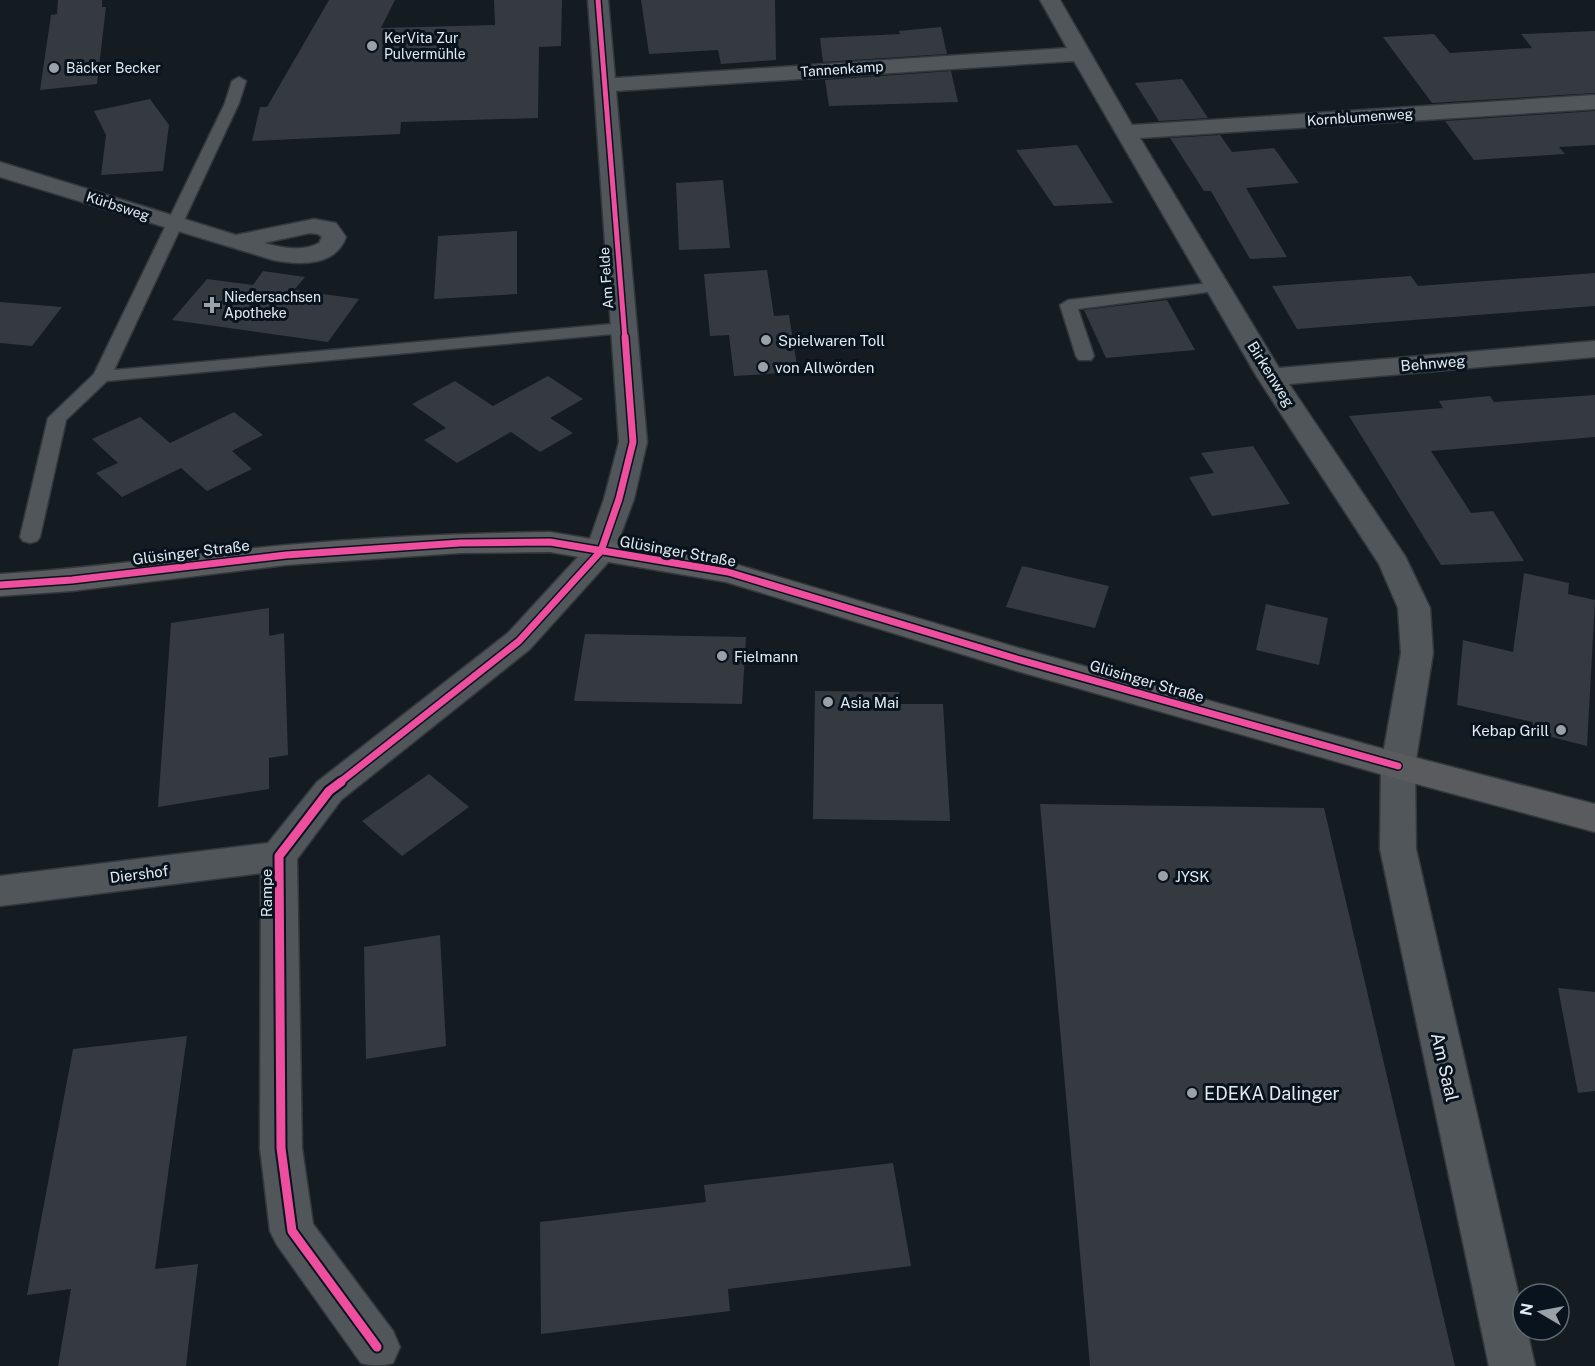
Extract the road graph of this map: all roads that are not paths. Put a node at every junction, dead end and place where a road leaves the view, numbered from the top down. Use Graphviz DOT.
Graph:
graph roads {
  1 [pos="598,0"];
  2 [pos="1050,0"];
  3 [pos="1080,54"];
  4 [pos="239,81"];
  5 [pos="605,85"];
  6 [pos="1595,102"];
  7 [pos="1125,132"];
  8 [pos="0,169"];
  9 [pos="176,225"];
  10 [pos="236,242"];
  11 [pos="1217,287"];
  12 [pos="623,328"];
  13 [pos="1595,349"];
  14 [pos="1085,356"];
  15 [pos="102,376"];
  16 [pos="1271,377"];
  17 [pos="30,537"];
  18 [pos="601,551"];
  19 [pos="0,585"];
  20 [pos="1398,766"];
  21 [pos="1595,818"];
  22 [pos="279,856"];
  23 [pos="0,891"];
  24 [pos="377,1347"];
  25 [pos="1512,1366"];
  1 -- 5 [label="street, Am Felde"];
  2 -- 3 [label="street, Birkenweg"];
  3 -- 5 [label="street, Tannenkamp"];
  3 -- 7 [label="street, Birkenweg"];
  4 -- 9 [label="lane"];
  5 -- 12 [label="street, Am Felde"];
  6 -- 7 [label="street, Kornblumenweg"];
  7 -- 11 [label="street, Birkenweg"];
  8 -- 9 [label="street, Kürbsweg"];
  9 -- 10 [label="street, Kürbsweg"];
  9 -- 15 [label="lane"];
  11 -- 14 [label="lane"];
  11 -- 16 [label="street, Birkenweg"];
  12 -- 15 [label="lane"];
  12 -- 18 [label="street, Am Felde"];
  13 -- 16 [label="street, Behnweg"];
  15 -- 17 [label="lane"];
  16 -- 20 [label="street, Birkenweg"];
  18 -- 19 [label="main road, Glüsinger Straße"];
  18 -- 20 [label="main road, Glüsinger Straße"];
  18 -- 22 [label="street, Rampe"];
  20 -- 21 [label="main road, Glüsinger Straße"];
  20 -- 25 [label="street, Am Saal"];
  22 -- 23 [label="street, Diershof"];
  22 -- 24 [label="street, Rampe"];
}
